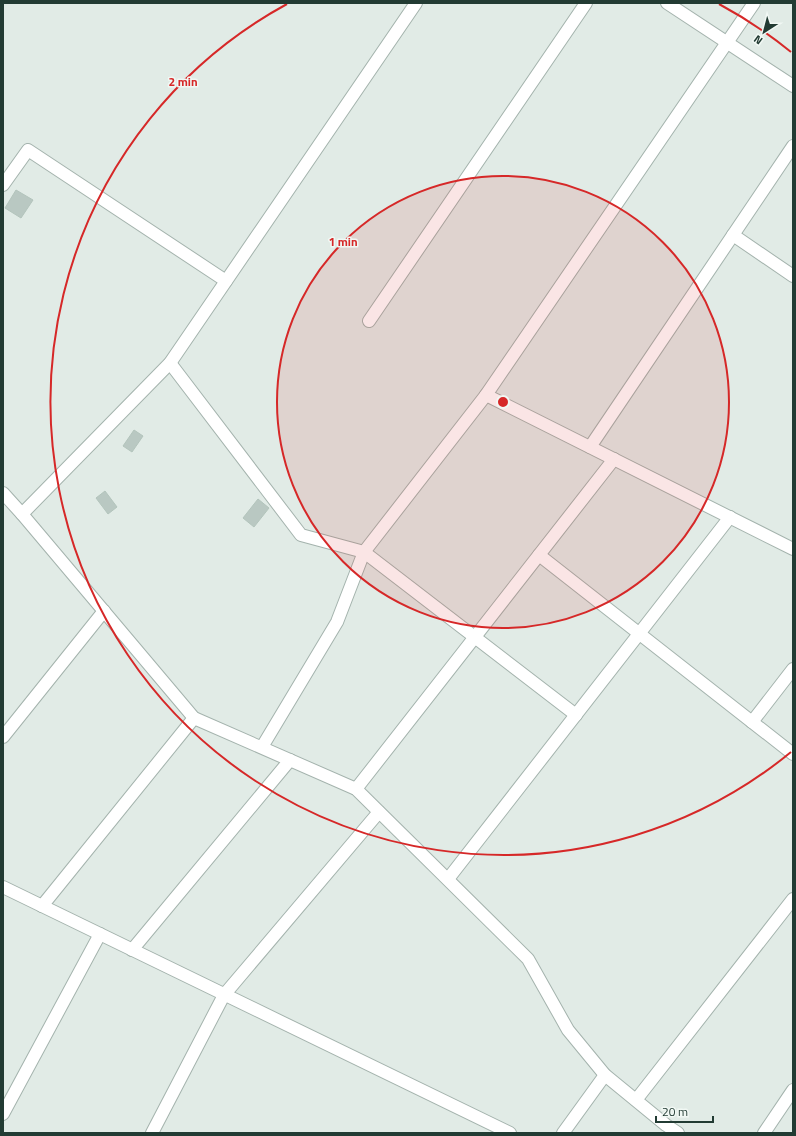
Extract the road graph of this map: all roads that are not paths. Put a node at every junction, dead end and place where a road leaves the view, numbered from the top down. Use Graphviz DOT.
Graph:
graph roads {
  1 [pos="416,3"];
  2 [pos="586,3"];
  3 [pos="667,3"];
  4 [pos="754,3"];
  5 [pos="727,42"];
  6 [pos="793,86"];
  7 [pos="793,146"];
  8 [pos="3,185"];
  9 [pos="733,235"];
  10 [pos="793,276"];
  11 [pos="226,281"];
  12 [pos="369,321"];
  13 [pos="170,362"];
  14 [pos="486,395"];
  15 [pos="590,447"];
  16 [pos="614,459"];
  17 [pos="4,498"];
  18 [pos="22,514"];
  19 [pos="730,517"];
  20 [pos="793,549"];
  21 [pos="364,552"];
  22 [pos="539,555"];
  23 [pos="104,611"];
  24 [pos="639,633"];
  25 [pos="474,637"];
  26 [pos="793,669"];
  27 [pos="576,715"];
  28 [pos="194,718"];
  29 [pos="752,722"];
  30 [pos="3,737"];
  31 [pos="262,747"];
  32 [pos="793,754"];
  33 [pos="290,760"];
  34 [pos="356,789"];
  35 [pos="379,812"];
  36 [pos="448,879"];
  37 [pos="3,887"];
  38 [pos="793,899"];
  39 [pos="42,906"];
  40 [pos="100,934"];
  41 [pos="132,950"];
  42 [pos="224,995"];
  43 [pos="605,1075"];
  44 [pos="793,1090"];
  45 [pos="636,1100"];
  46 [pos="3,1114"];
  47 [pos="663,1129"];
  48 [pos="152,1133"];
  49 [pos="510,1133"];
  50 [pos="563,1133"];
  51 [pos="678,1133"];
  52 [pos="764,1133"];
  1 -- 11 [label="street"];
  2 -- 12 [label="street"];
  3 -- 5 [label="street"];
  4 -- 5 [label="street"];
  5 -- 6 [label="street"];
  5 -- 14 [label="street"];
  7 -- 9 [label="street"];
  8 -- 11 [label="street"];
  9 -- 10 [label="street"];
  9 -- 15 [label="street"];
  11 -- 13 [label="street"];
  13 -- 18 [label="street"];
  13 -- 21 [label="street"];
  14 -- 15 [label="street"];
  14 -- 21 [label="street"];
  15 -- 16 [label="street"];
  16 -- 19 [label="street"];
  16 -- 22 [label="street"];
  17 -- 18 [label="street"];
  18 -- 23 [label="street"];
  19 -- 20 [label="street"];
  19 -- 24 [label="street"];
  21 -- 25 [label="street"];
  21 -- 31 [label="street"];
  22 -- 24 [label="street"];
  22 -- 25 [label="street"];
  23 -- 28 [label="street"];
  23 -- 30 [label="street"];
  24 -- 27 [label="street"];
  24 -- 29 [label="street"];
  25 -- 27 [label="street"];
  25 -- 34 [label="street"];
  26 -- 29 [label="street"];
  27 -- 36 [label="street"];
  28 -- 31 [label="street"];
  28 -- 39 [label="street"];
  29 -- 32 [label="street"];
  31 -- 33 [label="street"];
  33 -- 34 [label="street"];
  33 -- 41 [label="street"];
  34 -- 35 [label="street"];
  35 -- 36 [label="street"];
  35 -- 42 [label="street"];
  36 -- 43 [label="street"];
  37 -- 39 [label="street"];
  38 -- 45 [label="street"];
  39 -- 40 [label="street"];
  40 -- 41 [label="street"];
  40 -- 46 [label="street"];
  41 -- 42 [label="street"];
  42 -- 48 [label="street"];
  42 -- 49 [label="street"];
  43 -- 45 [label="street"];
  43 -- 50 [label="street"];
  44 -- 52 [label="street"];
  45 -- 47 [label="street"];
  47 -- 51 [label="street"];
}
